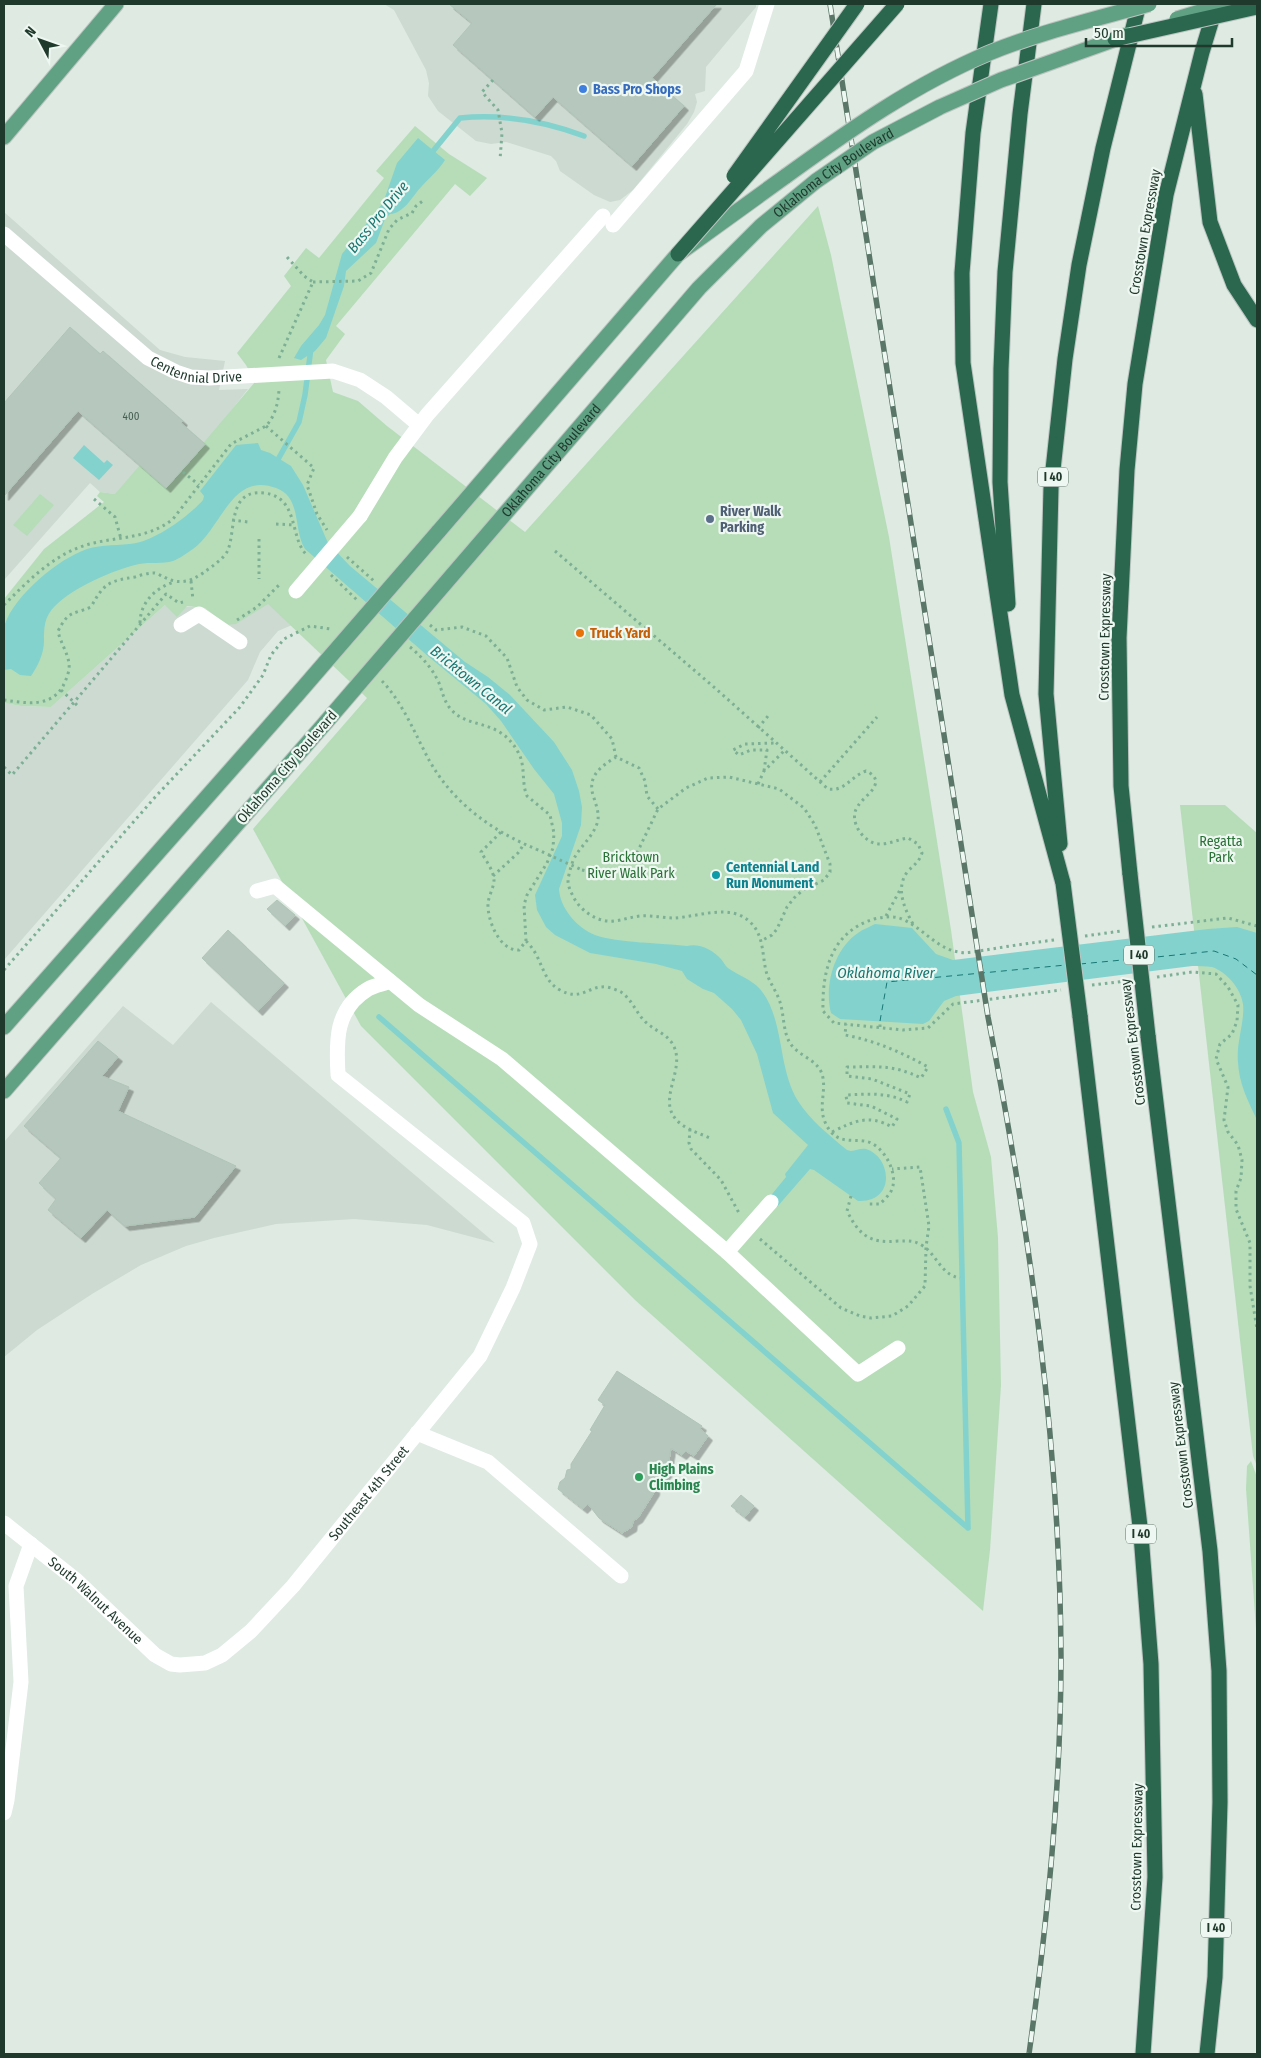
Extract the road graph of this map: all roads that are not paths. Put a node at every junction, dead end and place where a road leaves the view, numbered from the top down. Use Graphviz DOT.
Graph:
graph roads {
  1 [pos="116,4"];
  2 [pos="767,4"];
  3 [pos="857,4"];
  4 [pos="897,4"];
  5 [pos="991,4"];
  6 [pos="1034,4"];
  7 [pos="1139,4"];
  8 [pos="1149,4"];
  9 [pos="1217,4"];
  10 [pos="1226,4"];
  11 [pos="1257,7"];
  12 [pos="1115,39"];
  13 [pos="1194,84"];
  14 [pos="4,136"];
  15 [pos="4,234"];
  16 [pos="678,254"];
  17 [pos="1257,320"];
  18 [pos="419,425"];
  19 [pos="296,591"];
  20 [pos="180,625"];
  21 [pos="240,642"];
  22 [pos="1012,695"];
  23 [pos="1063,883"];
  24 [pos="257,891"];
  25 [pos="390,981"];
  26 [pos="4,1027"];
  27 [pos="4,1091"];
  28 [pos="772,1202"];
  29 [pos="727,1252"];
  30 [pos="898,1348"];
  31 [pos="417,1433"];
  32 [pos="4,1523"];
  33 [pos="31,1544"];
  34 [pos="621,1576"];
  35 [pos="193,1665"];
  36 [pos="4,1812"];
  37 [pos="1143,2054"];
  38 [pos="1207,2054"];
  1 -- 14 [label="main road"];
  2 -- 18 [label="street"];
  3 -- 16 [label="highway, bridge"];
  4 -- 16 [label="highway, bridge"];
  5 -- 22 [label="highway"];
  6 -- 22 [label="highway"];
  7 -- 23 [label="highway, Crosstown Expressway / I 40"];
  8 -- 16 [label="main road, Oklahoma City Boulevard, bridge"];
  9 -- 13 [label="highway, Crosstown Expressway / I 40"];
  10 -- 12 [label="main road, Oklahoma City Boulevard, bridge"];
  11 -- 12 [label="highway, bridge"];
  12 -- 27 [label="main road, Oklahoma City Boulevard, bridge"];
  13 -- 17 [label="highway"];
  13 -- 38 [label="highway, Crosstown Expressway / I 40, bridge"];
  15 -- 18 [label="street, Centennial Drive"];
  16 -- 26 [label="main road, Oklahoma City Boulevard, bridge"];
  18 -- 19 [label="street, bridge"];
  20 -- 21 [label="street"];
  22 -- 23 [label="highway"];
  23 -- 37 [label="highway, Crosstown Expressway / I 40, bridge"];
  24 -- 25 [label="street"];
  25 -- 29 [label="street"];
  25 -- 31 [label="street, Southeast 4th Street"];
  28 -- 29 [label="street"];
  29 -- 30 [label="street"];
  31 -- 34 [label="street"];
  31 -- 35 [label="street, Southeast 4th Street"];
  32 -- 33 [label="street, South Walnut Avenue"];
  33 -- 35 [label="street, South Walnut Avenue"];
  33 -- 36 [label="street"];
}
